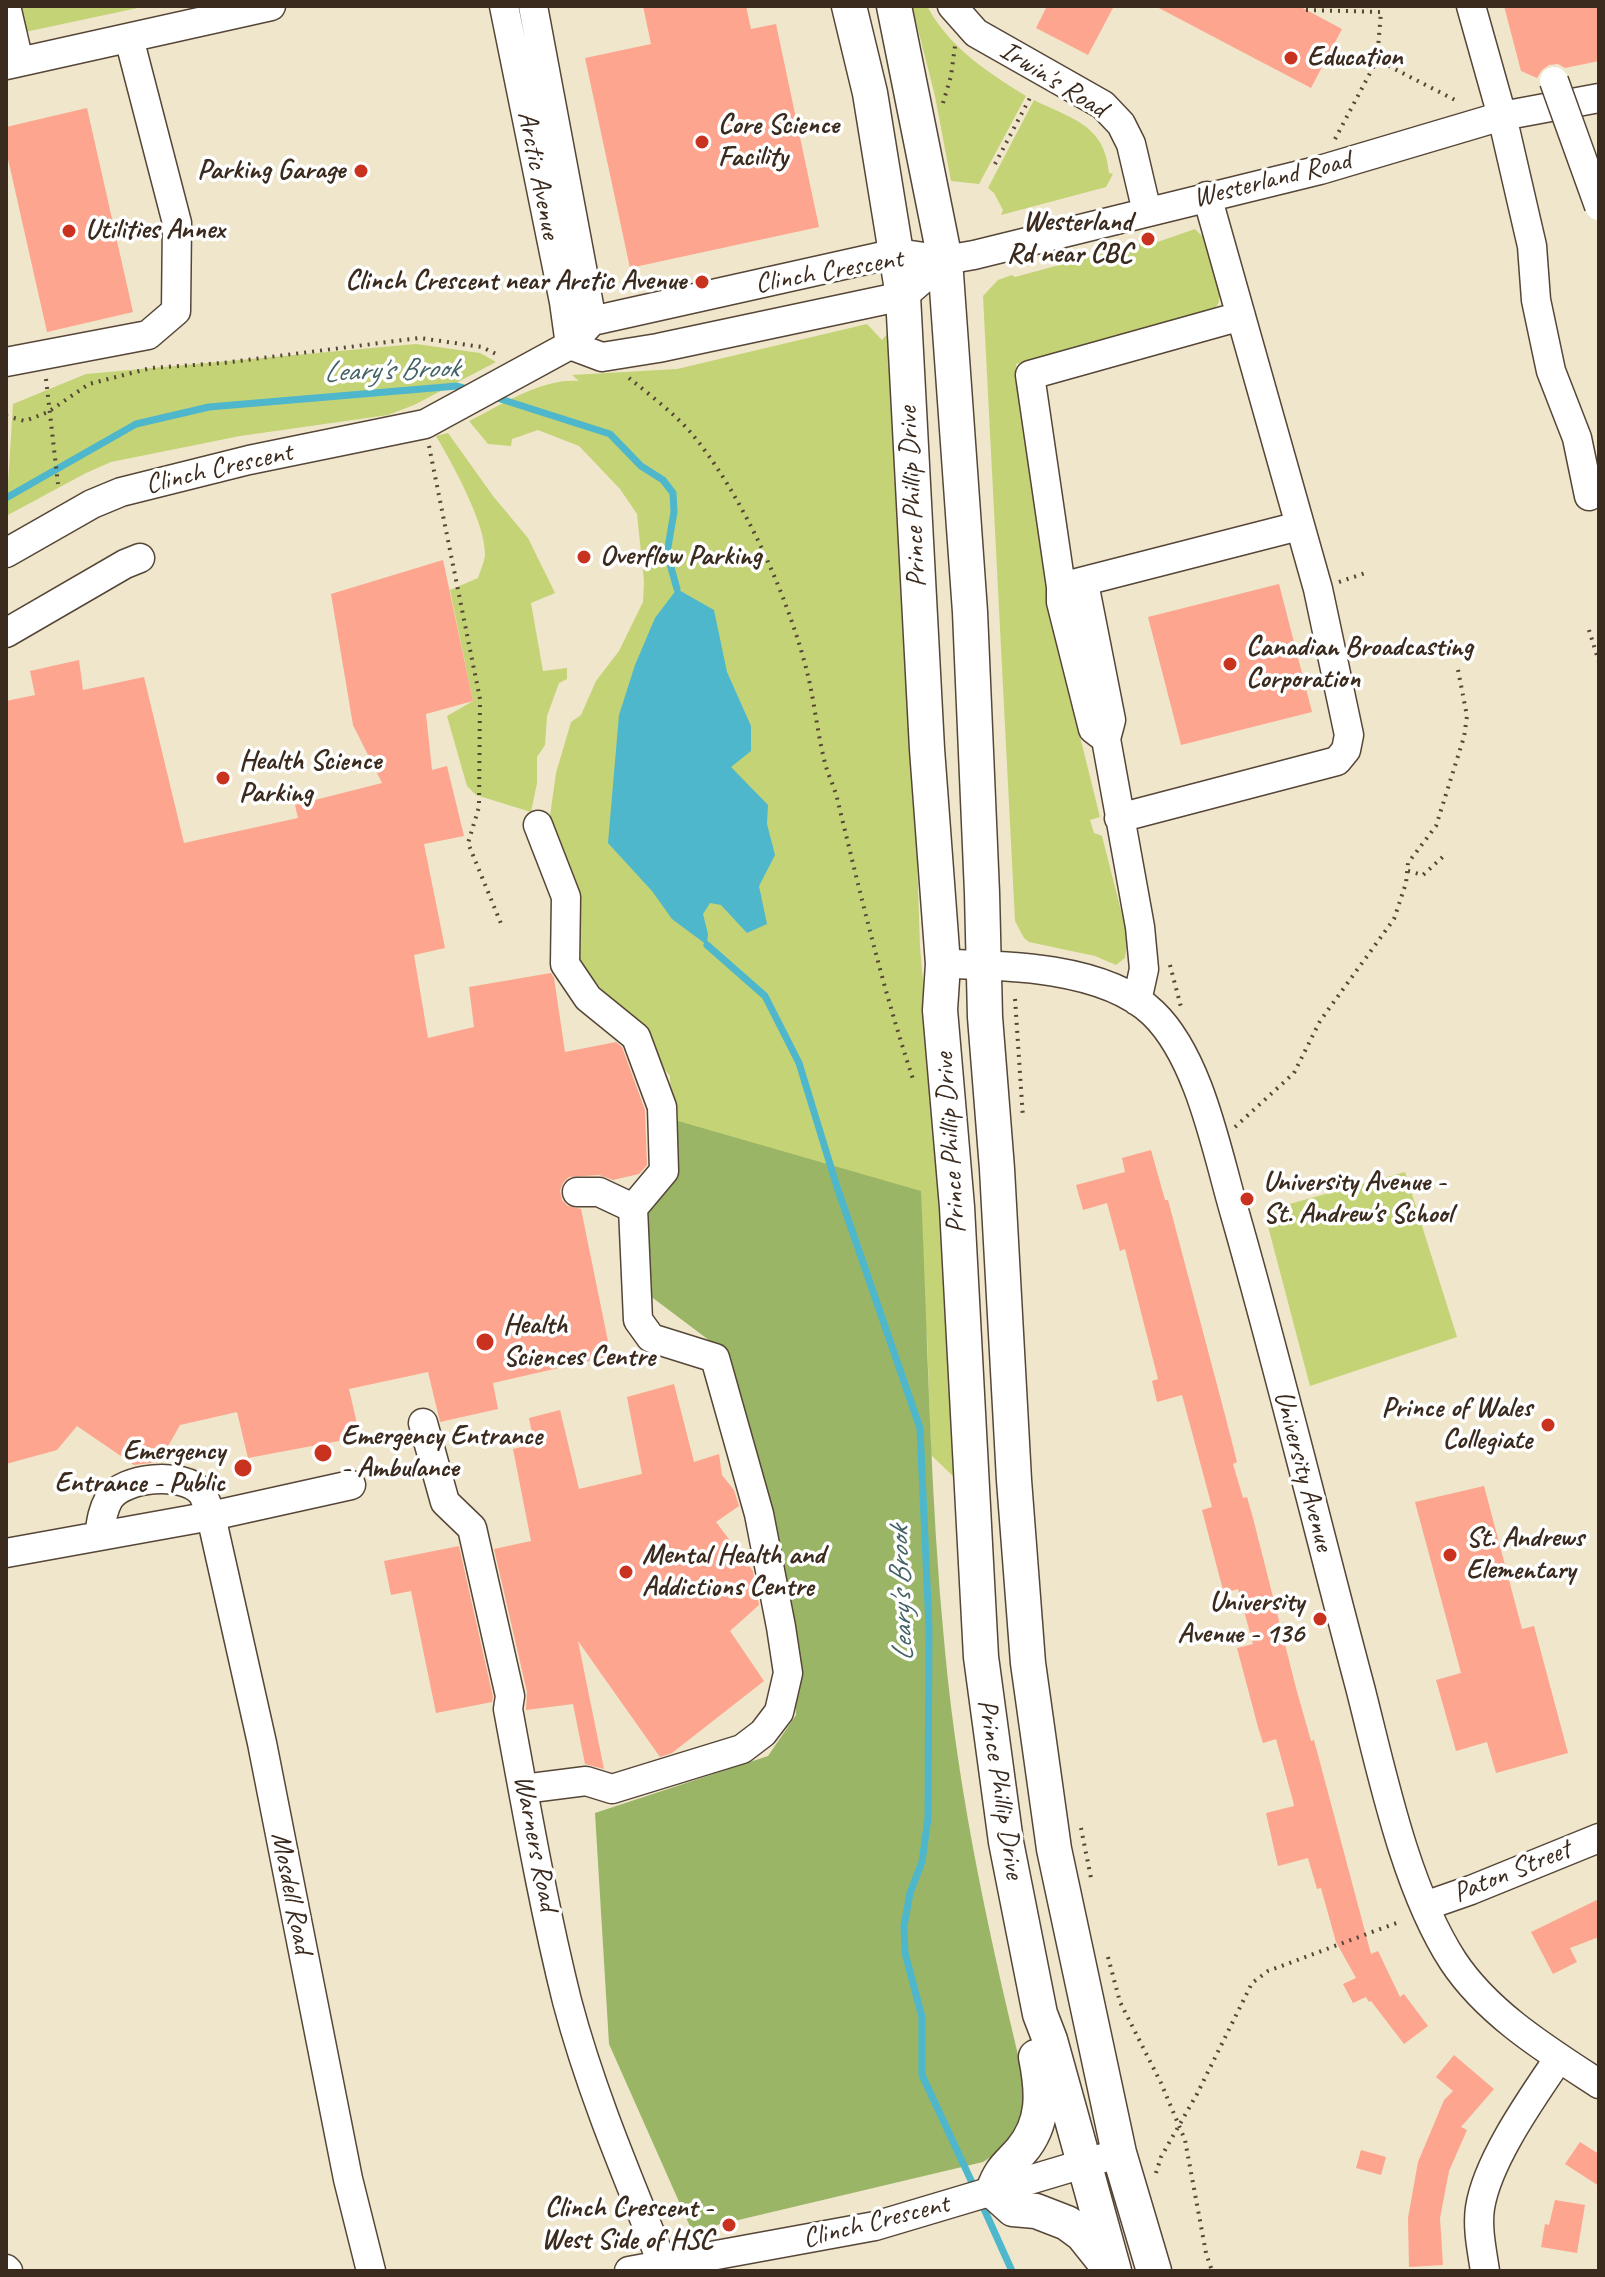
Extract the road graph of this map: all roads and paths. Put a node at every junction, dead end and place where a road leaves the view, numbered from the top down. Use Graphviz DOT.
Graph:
graph roads {
  1 [pos="6,6"];
  2 [pos="271,6"];
  3 [pos="504,6"];
  4 [pos="533,6"];
  5 [pos="849,6"];
  6 [pos="894,6"];
  7 [pos="952,6"];
  8 [pos="1471,6"];
  9 [pos="1382,9"];
  10 [pos="1306,10"];
  11 [pos="220,12"];
  12 [pos="129,38"];
  13 [pos="956,40"];
  14 [pos="1377,60"];
  15 [pos="12,63"];
  16 [pos="1554,81"];
  17 [pos="1032,94"];
  18 [pos="1466,97"];
  19 [pos="1599,98"];
  20 [pos="939,111"];
  21 [pos="1502,116"];
  22 [pos="995,164"];
  23 [pos="1320,170"];
  24 [pos="1207,196"];
  25 [pos="1599,206"];
  26 [pos="1147,212"];
  27 [pos="897,253"];
  28 [pos="945,260"];
  29 [pos="903,296"];
  30 [pos="1241,316"];
  31 [pos="592,321"];
  32 [pos="570,345"];
  33 [pos="44,355"];
  34 [pos="7,356"];
  35 [pos="510,368"];
  36 [pos="620,371"];
  37 [pos="48,412"];
  38 [pos="6,416"];
  39 [pos="435,419"];
  40 [pos="58,484"];
  41 [pos="1589,496"];
  42 [pos="1299,526"];
  43 [pos="6,553"];
  44 [pos="140,558"];
  45 [pos="1073,585"];
  46 [pos="1589,630"];
  47 [pos="6,633"];
  48 [pos="1599,662"];
  49 [pos="1458,670"];
  50 [pos="1119,818"];
  51 [pos="538,825"];
  52 [pos="1447,853"];
  53 [pos="1408,871"];
  54 [pos="502,926"];
  55 [pos="943,964"];
  56 [pos="983,965"];
  57 [pos="1137,1001"];
  58 [pos="1016,1012"];
  59 [pos="913,1079"];
  60 [pos="1024,1128"];
  61 [pos="1233,1129"];
  62 [pos="577,1192"];
  63 [pos="633,1208"];
  64 [pos="423,1423"];
  65 [pos="351,1485"];
  66 [pos="211,1516"];
  67 [pos="99,1536"];
  68 [pos="6,1553"];
  69 [pos="523,1789"];
  70 [pos="1080,1822"];
  71 [pos="1599,1838"];
  72 [pos="1092,1881"];
  73 [pos="1425,1906"];
  74 [pos="1399,1922"];
  75 [pos="1108,1956"];
  76 [pos="1040,2014"];
  77 [pos="1559,2058"];
  78 [pos="1599,2084"];
  79 [pos="1180,2125"];
  80 [pos="1119,2153"];
  81 [pos="1082,2163"];
  82 [pos="1156,2173"];
  83 [pos="993,2191"];
  84 [pos="663,2265"];
  85 [pos="371,2271"];
  86 [pos="629,2271"];
  87 [pos="1112,2271"];
  88 [pos="1154,2271"];
  89 [pos="1212,2271"];
  90 [pos="1485,2271"];
  1 -- 15 [label="street"];
  2 -- 11 [label="street"];
  3 -- 32 [label="street, Arctic Avenue"];
  4 -- 31 [label="street, Arctic Avenue"];
  5 -- 27 [label="main road, Prince Phillip Drive"];
  6 -- 28 [label="main road, Prince Phillip Drive"];
  7 -- 26 [label="street, Irwin's Road"];
  8 -- 21 [label="street"];
  9 -- 10 [label="path"];
  9 -- 14 [label="path"];
  11 -- 12 [label="street"];
  12 -- 15 [label="street"];
  12 -- 33 [label="street"];
  13 -- 20 [label="path"];
  14 -- 18 [label="path"];
  14 -- 23 [label="path"];
  16 -- 25 [label="street, bridge"];
  17 -- 22 [label="path"];
  19 -- 21 [label="street, Westerland Road"];
  21 -- 23 [label="street, Westerland Road"];
  21 -- 41 [label="street"];
  23 -- 24 [label="street, Westerland Road"];
  24 -- 26 [label="street, Westerland Road"];
  24 -- 30 [label="street"];
  26 -- 28 [label="street, Westerland Road"];
  27 -- 28 [label="street, Clinch Crescent"];
  27 -- 29 [label="main road, Prince Phillip Drive"];
  27 -- 31 [label="street, Clinch Crescent"];
  28 -- 29 [label="street, Clinch Crescent"];
  28 -- 56 [label="main road, Prince Phillip Drive"];
  29 -- 32 [label="street, Clinch Crescent"];
  29 -- 55 [label="main road, Prince Phillip Drive"];
  30 -- 42 [label="street"];
  30 -- 45 [label="street"];
  31 -- 32 [label="street, Clinch Crescent"];
  32 -- 35 [label="street, Clinch Crescent"];
  33 -- 34 [label="street"];
  33 -- 37 [label="path"];
  35 -- 37 [label="path"];
  35 -- 39 [label="street, Clinch Crescent"];
  36 -- 59 [label="path"];
  37 -- 38 [label="path"];
  37 -- 40 [label="path"];
  39 -- 43 [label="street, Clinch Crescent"];
  39 -- 54 [label="path"];
  42 -- 45 [label="street"];
  42 -- 50 [label="street"];
  44 -- 47 [label="street"];
  45 -- 50 [label="street"];
  46 -- 48 [label="path"];
  49 -- 53 [label="path"];
  50 -- 57 [label="street"];
  51 -- 63 [label="street"];
  52 -- 53 [label="path"];
  53 -- 61 [label="path"];
  55 -- 56 [label="street, University Avenue"];
  55 -- 76 [label="main road, Prince Phillip Drive"];
  56 -- 57 [label="street, University Avenue"];
  56 -- 80 [label="main road, Prince Phillip Drive"];
  57 -- 73 [label="street, University Avenue"];
  58 -- 60 [label="path"];
  62 -- 63 [label="street"];
  63 -- 69 [label="street"];
  64 -- 69 [label="street, Warners Road"];
  65 -- 66 [label="street"];
  66 -- 67 [label="street"];
  66 -- 67 [label="street"];
  66 -- 85 [label="street, Mosdell Road"];
  67 -- 68 [label="street"];
  69 -- 84 [label="street, Warners Road"];
  70 -- 72 [label="path"];
  71 -- 73 [label="street, Paton Street"];
  73 -- 77 [label="street, University Avenue"];
  74 -- 79 [label="path"];
  75 -- 79 [label="path"];
  76 -- 81 [label="main road, Prince Phillip Drive"];
  76 -- 83 [label="main road"];
  77 -- 78 [label="street, University Avenue"];
  77 -- 90 [label="street"];
  79 -- 82 [label="path"];
  79 -- 89 [label="path"];
  80 -- 81 [label="street, Clinch Crescent"];
  80 -- 88 [label="main road, Prince Phillip Drive"];
  81 -- 83 [label="street, Clinch Crescent"];
  81 -- 87 [label="main road, Prince Phillip Drive"];
  83 -- 84 [label="street, Clinch Crescent"];
  83 -- 87 [label="main road"];
  84 -- 86 [label="street, Clinch Crescent"];
}
